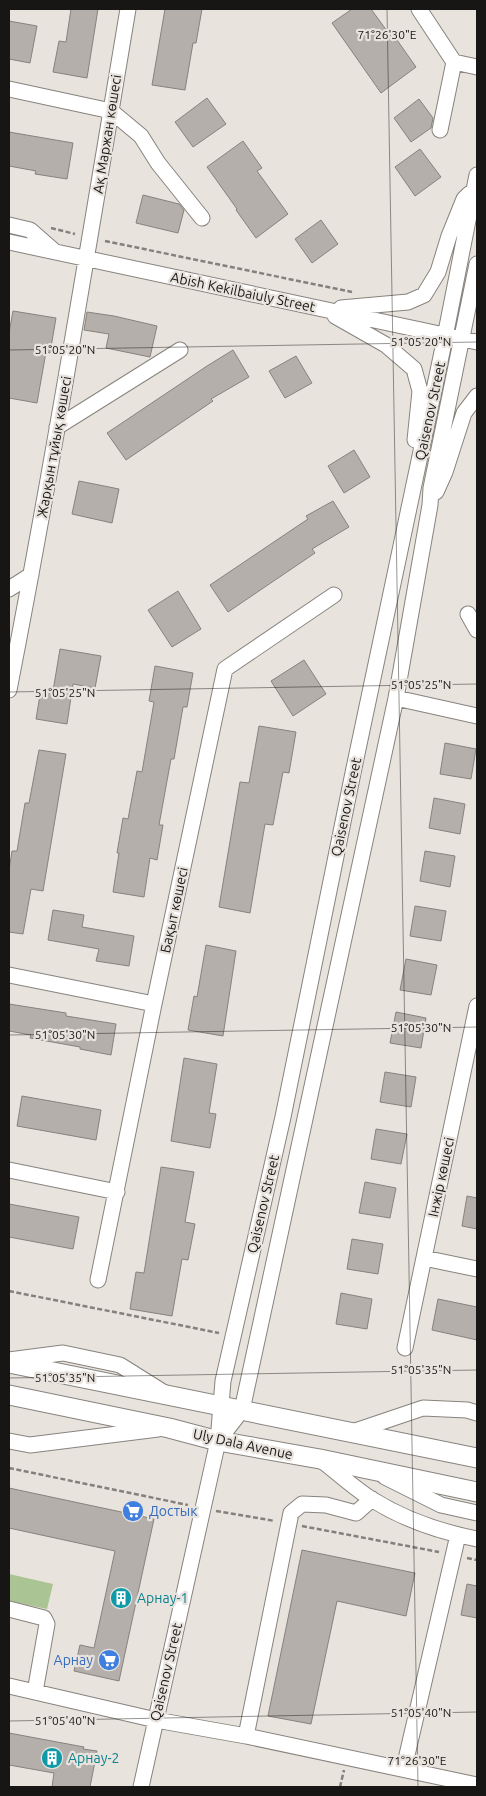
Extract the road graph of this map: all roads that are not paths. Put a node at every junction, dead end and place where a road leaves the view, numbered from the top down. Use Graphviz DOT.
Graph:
graph roads {
  1 [pos="128,9"];
  2 [pos="419,9"];
  3 [pos="454,62"];
  4 [pos="477,67"];
  5 [pos="9,89"];
  6 [pos="111,111"];
  7 [pos="440,130"];
  8 [pos="477,175"];
  9 [pos="474,190"];
  10 [pos="202,218"];
  11 [pos="9,225"];
  12 [pos="9,242"];
  13 [pos="55,252"];
  14 [pos="87,259"];
  15 [pos="477,264"];
  16 [pos="323,310"];
  17 [pos="445,335"];
  18 [pos="462,338"];
  19 [pos="477,342"];
  20 [pos="180,350"];
  21 [pos="477,396"];
  22 [pos="57,428"];
  23 [pos="413,492"];
  24 [pos="430,505"];
  25 [pos="31,576"];
  26 [pos="9,589"];
  27 [pos="334,595"];
  28 [pos="468,614"];
  29 [pos="477,630"];
  30 [pos="9,690"];
  31 [pos="396,698"];
  32 [pos="477,716"];
  33 [pos="9,974"];
  34 [pos="154,1004"];
  35 [pos="477,1006"];
  36 [pos="9,1170"];
  37 [pos="117,1192"];
  38 [pos="424,1258"];
  39 [pos="477,1269"];
  40 [pos="98,1280"];
  41 [pos="405,1348"];
  42 [pos="9,1361"];
  43 [pos="9,1395"];
  44 [pos="220,1406"];
  45 [pos="242,1410"];
  46 [pos="477,1413"];
  47 [pos="169,1428"];
  48 [pos="352,1432"];
  49 [pos="9,1441"];
  50 [pos="218,1441"];
  51 [pos="477,1458"];
  52 [pos="320,1459"];
  53 [pos="370,1470"];
  54 [pos="477,1492"];
  55 [pos="372,1499"];
  56 [pos="477,1513"];
  57 [pos="458,1535"];
  58 [pos="477,1539"];
  59 [pos="9,1609"];
  60 [pos="9,1686"];
  61 [pos="35,1692"];
  62 [pos="156,1720"];
  63 [pos="246,1736"];
  64 [pos="404,1768"];
  65 [pos="477,1785"];
  66 [pos="141,1787"];
  1 -- 6 [label="street, Ақ Маржан көшесі"];
  2 -- 3 [label="street"];
  3 -- 4 [label="street"];
  3 -- 7 [label="street"];
  5 -- 6 [label="street"];
  6 -- 10 [label="street"];
  6 -- 14 [label="street, Ақ Маржан көшесі"];
  8 -- 9 [label="street, Qaisenov Street"];
  9 -- 16 [label="street"];
  9 -- 17 [label="street, Qaisenov Street"];
  11 -- 13 [label="street"];
  12 -- 13 [label="street, Abish Kekilbaiuly Street"];
  13 -- 14 [label="street, Abish Kekilbaiuly Street"];
  14 -- 16 [label="street, Abish Kekilbaiuly Street"];
  14 -- 22 [label="street, Жарқын тұйық көшесі"];
  15 -- 18 [label="street, Qaisenov Street"];
  16 -- 17 [label="street, Abish Kekilbaiuly Street"];
  16 -- 23 [label="street"];
  17 -- 18 [label="street, Abish Kekilbaiuly Street"];
  17 -- 23 [label="street, Qaisenov Street"];
  18 -- 19 [label="street, Abish Kekilbaiuly Street"];
  18 -- 24 [label="street, Qaisenov Street"];
  20 -- 22 [label="street"];
  21 -- 24 [label="street"];
  22 -- 25 [label="street, Жарқын тұйық көшесі"];
  23 -- 44 [label="street, Qaisenov Street"];
  24 -- 31 [label="street, Qaisenov Street"];
  25 -- 26 [label="street"];
  25 -- 30 [label="street, Жарқын тұйық көшесі"];
  27 -- 34 [label="street, Бақыт көшесі"];
  28 -- 29 [label="street"];
  31 -- 32 [label="street"];
  31 -- 45 [label="street, Qaisenov Street"];
  33 -- 34 [label="street"];
  34 -- 37 [label="street, Бақыт көшесі"];
  35 -- 38 [label="street, Інжір көшесі"];
  36 -- 37 [label="street"];
  37 -- 40 [label="street, Бақыт көшесі"];
  38 -- 39 [label="street"];
  38 -- 41 [label="street, Інжір көшесі"];
  42 -- 44 [label="main road"];
  43 -- 47 [label="main road, Uly Dala Avenue"];
  44 -- 45 [label="main road"];
  44 -- 50 [label="street, Qaisenov Street"];
  45 -- 48 [label="main road"];
  45 -- 50 [label="street, Qaisenov Street"];
  46 -- 48 [label="street"];
  47 -- 49 [label="street"];
  47 -- 50 [label="main road, Uly Dala Avenue"];
  48 -- 51 [label="main road"];
  50 -- 52 [label="main road, Uly Dala Avenue"];
  50 -- 62 [label="street, Qaisenov Street"];
  52 -- 53 [label="main road, Uly Dala Avenue"];
  52 -- 55 [label="street"];
  53 -- 54 [label="main road, Uly Dala Avenue"];
  53 -- 56 [label="street"];
  55 -- 57 [label="street"];
  55 -- 63 [label="street"];
  57 -- 58 [label="street"];
  57 -- 64 [label="street"];
  59 -- 61 [label="street"];
  60 -- 61 [label="street"];
  61 -- 62 [label="street"];
  62 -- 63 [label="street"];
  62 -- 66 [label="street, Qaisenov Street"];
  63 -- 64 [label="street"];
  64 -- 65 [label="street"];
}
